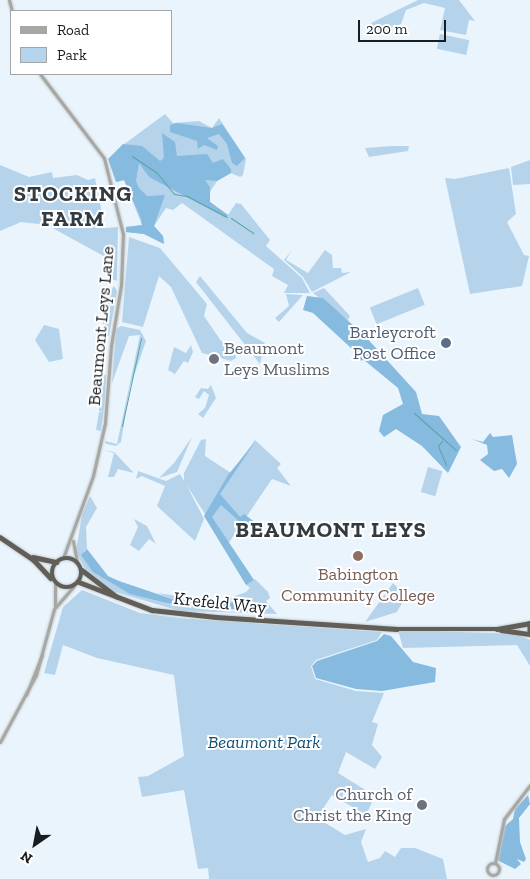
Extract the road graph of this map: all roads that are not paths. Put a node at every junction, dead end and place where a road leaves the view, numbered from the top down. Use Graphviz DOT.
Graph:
graph roads {
  1 [pos="41,75"];
  2 [pos="0,537"];
  3 [pos="72,540"];
  4 [pos="27,554"];
  5 [pos="63,558"];
  6 [pos="56,562"];
  7 [pos="77,562"];
  8 [pos="82,570"];
  9 [pos="54,581"];
  10 [pos="79,582"];
  11 [pos="74,586"];
  12 [pos="121,599"];
  13 [pos="54,609"];
  14 [pos="530,623"];
  15 [pos="497,629"];
  16 [pos="530,633"];
  17 [pos="0,742"];
  18 [pos="530,785"];
  19 [pos="494,863"];
  20 [pos="492,877"];
  1 -- 3 [label="street, Beaumont Leys Lane"];
  2 -- 4 [label="highway"];
  3 -- 5 [label="street, Beaumont Leys Lane"];
  3 -- 7 [label="street, Beaumont Leys Lane"];
  4 -- 6 [label="highway"];
  4 -- 9 [label="highway"];
  5 -- 6 [label="highway"];
  5 -- 7 [label="highway"];
  6 -- 9 [label="highway"];
  7 -- 8 [label="highway"];
  8 -- 10 [label="highway"];
  8 -- 12 [label="highway, Krefeld Way"];
  9 -- 11 [label="highway"];
  9 -- 13 [label="street"];
  10 -- 11 [label="highway"];
  10 -- 12 [label="highway, Krefeld Way"];
  11 -- 13 [label="street"];
  12 -- 15 [label="highway, Krefeld Way"];
  13 -- 17 [label="street"];
  14 -- 15 [label="highway, Krefeld Way"];
  14 -- 16 [label="highway"];
  15 -- 16 [label="highway, Krefeld Way"];
  18 -- 19 [label="street"];
  19 -- 20 [label="street"];
  19 -- 20 [label="street"];
}
